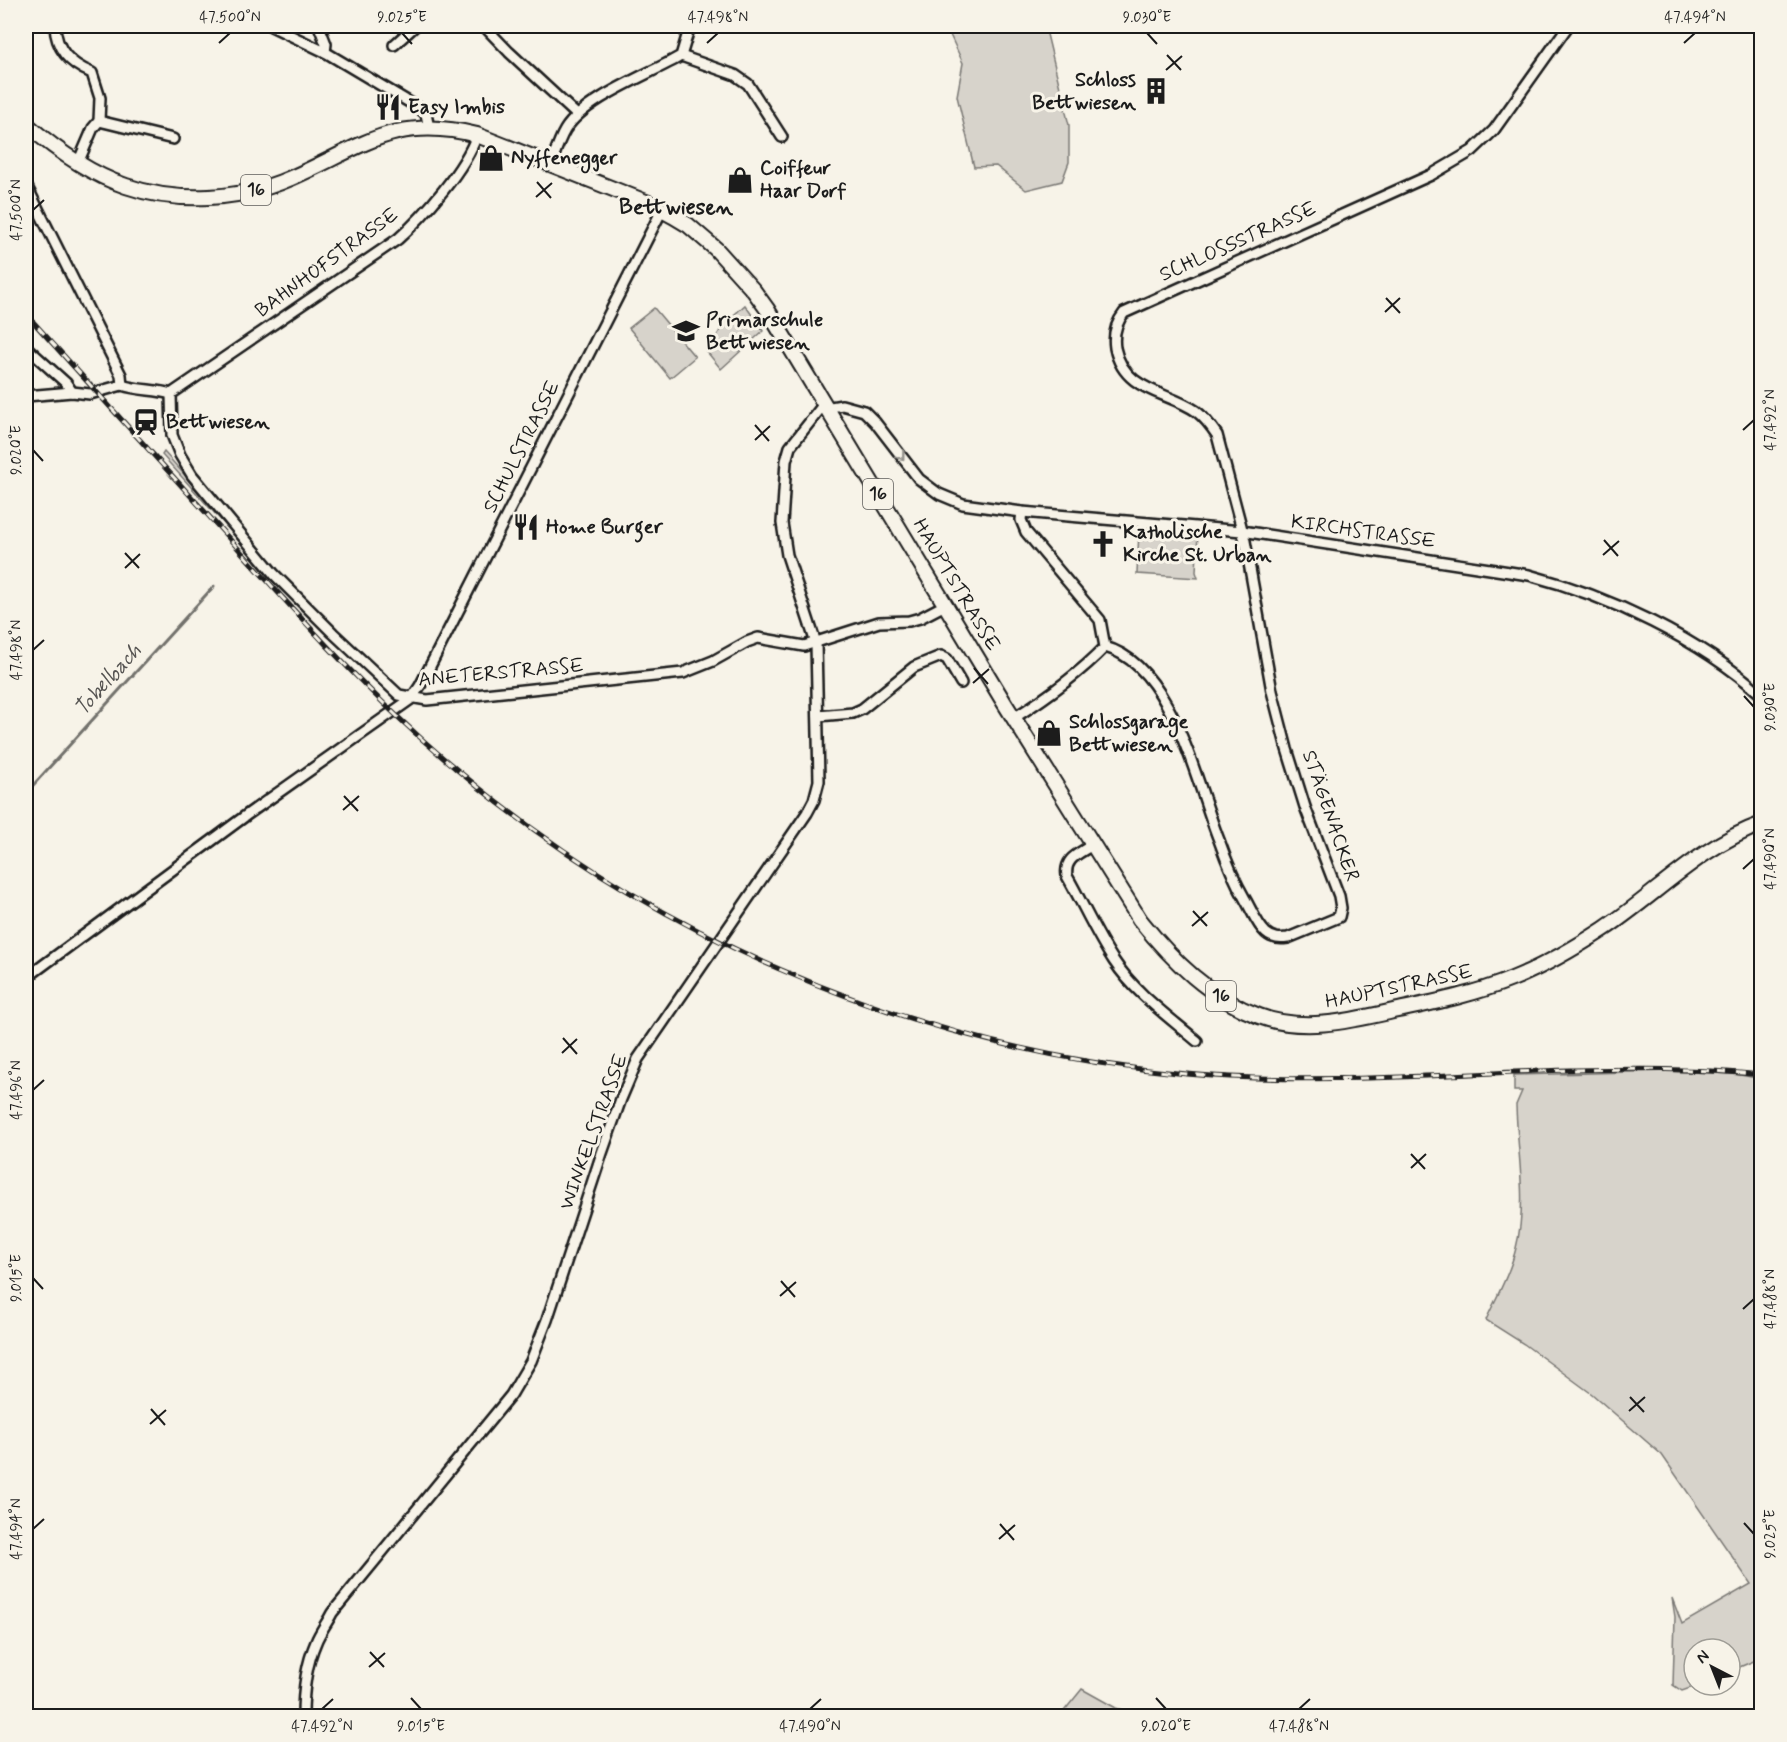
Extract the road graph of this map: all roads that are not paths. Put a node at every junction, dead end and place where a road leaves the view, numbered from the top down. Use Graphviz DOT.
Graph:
graph roads {
  1 [pos="54,26"];
  2 [pos="271,26"];
  3 [pos="319,26"];
  4 [pos="415,26"];
  5 [pos="484,26"];
  6 [pos="690,26"];
  7 [pos="1568,26"];
  8 [pos="394,45"];
  9 [pos="325,52"];
  10 [pos="681,56"];
  11 [pos="577,115"];
  12 [pos="99,121"];
  13 [pos="26,124"];
  14 [pos="429,128"];
  15 [pos="477,135"];
  16 [pos="782,137"];
  17 [pos="173,139"];
  18 [pos="78,163"];
  19 [pos="550,164"];
  20 [pos="26,184"];
  21 [pos="662,210"];
  22 [pos="26,347"];
  23 [pos="122,385"];
  24 [pos="72,392"];
  25 [pos="171,394"];
  26 [pos="26,396"];
  27 [pos="826,408"];
  28 [pos="1022,512"];
  29 [pos="1242,531"];
  30 [pos="945,605"];
  31 [pos="816,643"];
  32 [pos="1105,647"];
  33 [pos="961,683"];
  34 [pos="1761,695"];
  35 [pos="411,699"];
  36 [pos="818,716"];
  37 [pos="1014,718"];
  38 [pos="1761,824"];
  39 [pos="1092,845"];
  40 [pos="26,978"];
  41 [pos="1197,1041"];
  42 [pos="303,1716"];
  1 -- 12 [label="street"];
  2 -- 9 [label="street"];
  3 -- 9 [label="street"];
  4 -- 8 [label="street"];
  5 -- 11 [label="street"];
  6 -- 10 [label="street"];
  7 -- 29 [label="street, SCHLOSSSTRASSE"];
  9 -- 14 [label="street"];
  10 -- 11 [label="street"];
  10 -- 16 [label="street"];
  11 -- 19 [label="street"];
  12 -- 17 [label="street"];
  12 -- 18 [label="street"];
  13 -- 18 [label="main road, HAUPTSTRASSE / 16"];
  14 -- 15 [label="main road, HAUPTSTRASSE / 16"];
  14 -- 18 [label="main road, HAUPTSTRASSE / 16"];
  15 -- 19 [label="main road, HAUPTSTRASSE / 16"];
  15 -- 25 [label="street, BAHNHOFSTRASSE"];
  19 -- 21 [label="main road, HAUPTSTRASSE / 16"];
  20 -- 23 [label="street"];
  21 -- 27 [label="main road, HAUPTSTRASSE / 16"];
  21 -- 35 [label="street, SCHULSTRASSE"];
  22 -- 24 [label="street"];
  23 -- 24 [label="street"];
  23 -- 25 [label="street"];
  24 -- 26 [label="street"];
  25 -- 35 [label="street"];
  27 -- 28 [label="street, KIRCHSTRASSE, one-way"];
  27 -- 30 [label="main road, HAUPTSTRASSE / 16"];
  27 -- 31 [label="street, WINKELSTRASSE"];
  28 -- 29 [label="street, KIRCHSTRASSE"];
  28 -- 32 [label="street"];
  29 -- 32 [label="street, STÄGENACKER"];
  29 -- 34 [label="street, KIRCHSTRASSE"];
  30 -- 31 [label="street, ANETERSTRASSE"];
  30 -- 37 [label="main road, HAUPTSTRASSE / 16"];
  31 -- 35 [label="street, ANETERSTRASSE"];
  31 -- 36 [label="street, WINKELSTRASSE"];
  32 -- 37 [label="street"];
  33 -- 36 [label="street"];
  35 -- 40 [label="street, ANETERSTRASSE"];
  36 -- 42 [label="street, WINKELSTRASSE"];
  37 -- 39 [label="main road, HAUPTSTRASSE / 16"];
  38 -- 39 [label="main road, HAUPTSTRASSE / 16"];
  39 -- 41 [label="street"];
}
